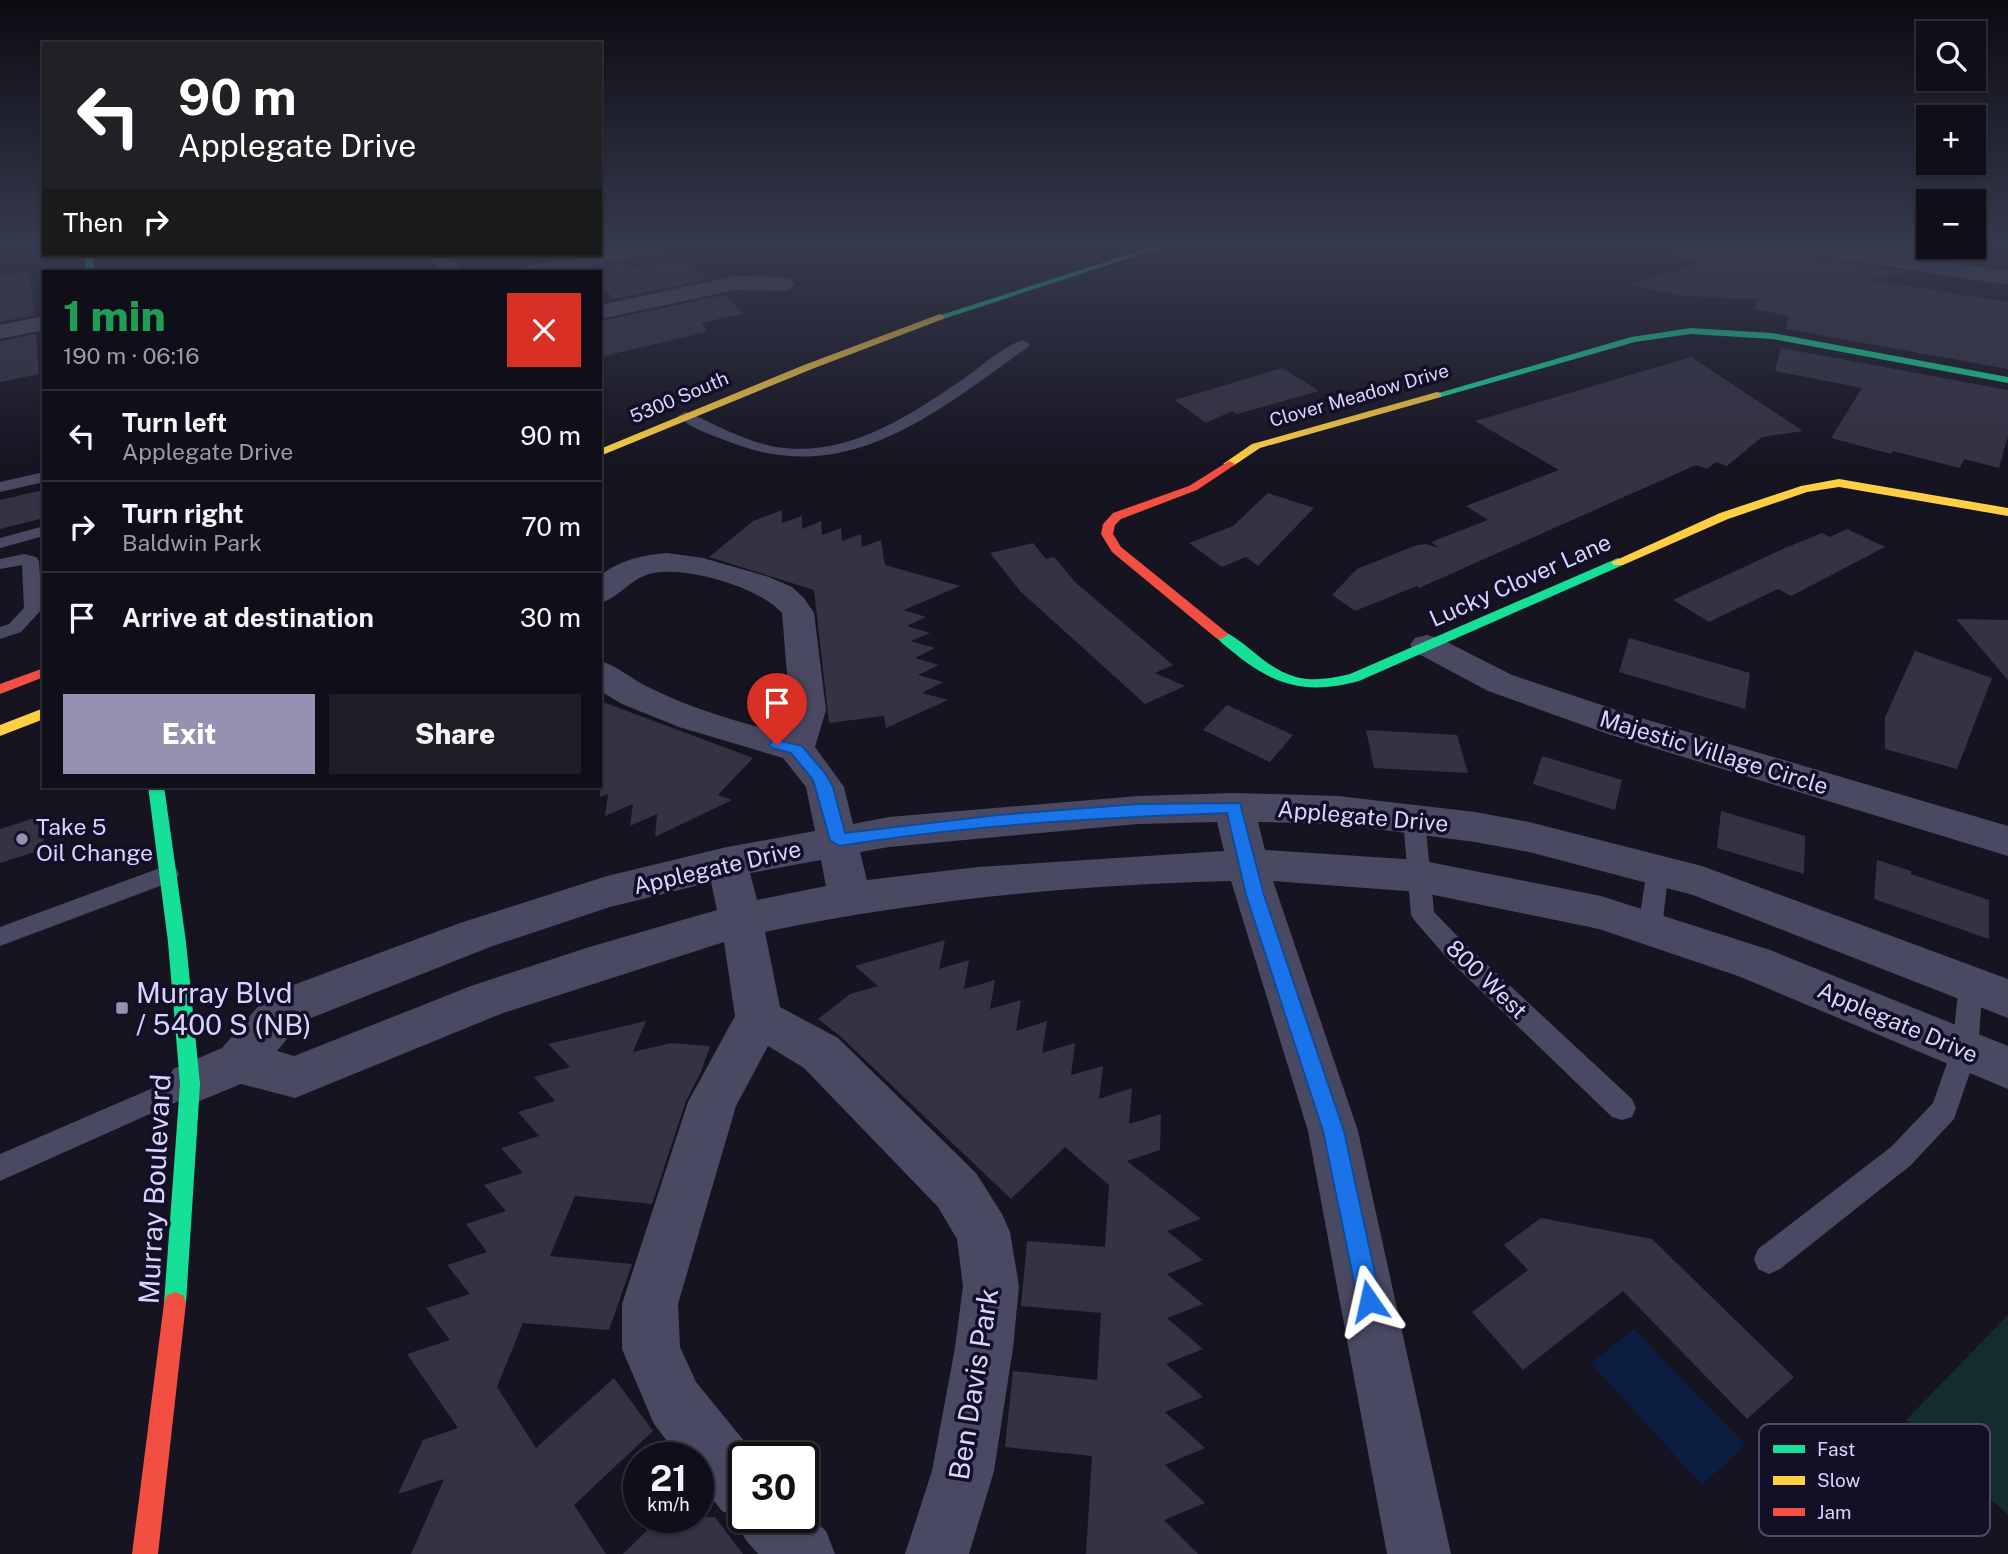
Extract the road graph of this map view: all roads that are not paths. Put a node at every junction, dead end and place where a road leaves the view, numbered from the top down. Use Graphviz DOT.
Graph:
graph roads {
  1 [pos="937,319"];
  2 [pos="42,323"];
  3 [pos="0,332"];
  4 [pos="1023,344"];
  5 [pos="2008,380"];
  6 [pos="685,416"];
  7 [pos="602,452"];
  8 [pos="42,477"];
  9 [pos="0,486"];
  10 [pos="2008,512"];
  11 [pos="1109,524"];
  12 [pos="42,532"];
  13 [pos="0,543"];
  14 [pos="0,564"];
  15 [pos="602,591"];
  16 [pos="8,630"];
  17 [pos="1427,645"];
  18 [pos="42,672"];
  19 [pos="602,673"];
  20 [pos="0,689"];
  21 [pos="42,714"];
  22 [pos="0,730"];
  23 [pos="796,749"];
  24 [pos="156,788"];
  25 [pos="1234,807"];
  26 [pos="1414,819"];
  27 [pos="839,840"];
  28 [pos="2008,841"];
  29 [pos="727,862"];
  30 [pos="1248,865"];
  31 [pos="1658,869"];
  32 [pos="168,874"];
  33 [pos="1419,876"];
  34 [pos="850,898"];
  35 [pos="741,920"];
  36 [pos="1650,928"];
  37 [pos="0,937"];
  38 [pos="1990,992"];
  39 [pos="759,1018"];
  40 [pos="1965,1049"];
  41 [pos="239,1063"];
  42 [pos="2008,1068"];
  43 [pos="190,1084"];
  44 [pos="1622,1108"];
  45 [pos="0,1168"];
  46 [pos="1769,1259"];
  47 [pos="728,1469"];
  48 [pos="783,1533"];
  49 [pos="145,1554"];
  50 [pos="803,1554"];
  51 [pos="937,1554"];
  52 [pos="1419,1554"];
  1 -- 6 [label="street, 5300 South"];
  2 -- 3 [label="street"];
  4 -- 6 [label="lane"];
  5 -- 11 [label="street, Clover Meadow Drive"];
  6 -- 7 [label="street, 5300 South"];
  8 -- 9 [label="lane"];
  10 -- 17 [label="street, Lucky Clover Lane"];
  11 -- 17 [label="street, Lucky Clover Lane"];
  12 -- 13 [label="lane"];
  14 -- 16 [label="lane"];
  15 -- 23 [label="street"];
  17 -- 28 [label="street, Majestic Village Circle"];
  18 -- 20 [label="street"];
  19 -- 23 [label="street"];
  21 -- 22 [label="street"];
  23 -- 27 [label="street"];
  24 -- 32 [label="street, Murray Boulevard"];
  25 -- 26 [label="street, Applegate Drive"];
  25 -- 27 [label="street, Applegate Drive"];
  25 -- 30 [label="street"];
  26 -- 31 [label="street, Applegate Drive"];
  26 -- 33 [label="lane, 800 West"];
  27 -- 29 [label="street, Applegate Drive"];
  27 -- 34 [label="street"];
  29 -- 35 [label="street"];
  29 -- 41 [label="street, Applegate Drive"];
  30 -- 33 [label="street, Applegate Drive"];
  30 -- 34 [label="street, Applegate Drive"];
  30 -- 52 [label="street"];
  31 -- 36 [label="lane"];
  31 -- 38 [label="street, Applegate Drive"];
  32 -- 37 [label="lane"];
  32 -- 43 [label="street, Murray Boulevard"];
  33 -- 36 [label="street, Applegate Drive"];
  33 -- 44 [label="lane, 800 West"];
  34 -- 35 [label="street, Applegate Drive"];
  35 -- 39 [label="street"];
  35 -- 41 [label="street, Applegate Drive"];
  36 -- 40 [label="street, Applegate Drive"];
  38 -- 40 [label="lane"];
  39 -- 47 [label="street"];
  39 -- 51 [label="street, Ben Davis Park"];
  40 -- 42 [label="street, Applegate Drive"];
  40 -- 46 [label="lane"];
  41 -- 43 [label="street, Applegate Drive"];
  43 -- 45 [label="lane"];
  43 -- 49 [label="street, Murray Boulevard"];
  48 -- 50 [label="street"];
}
